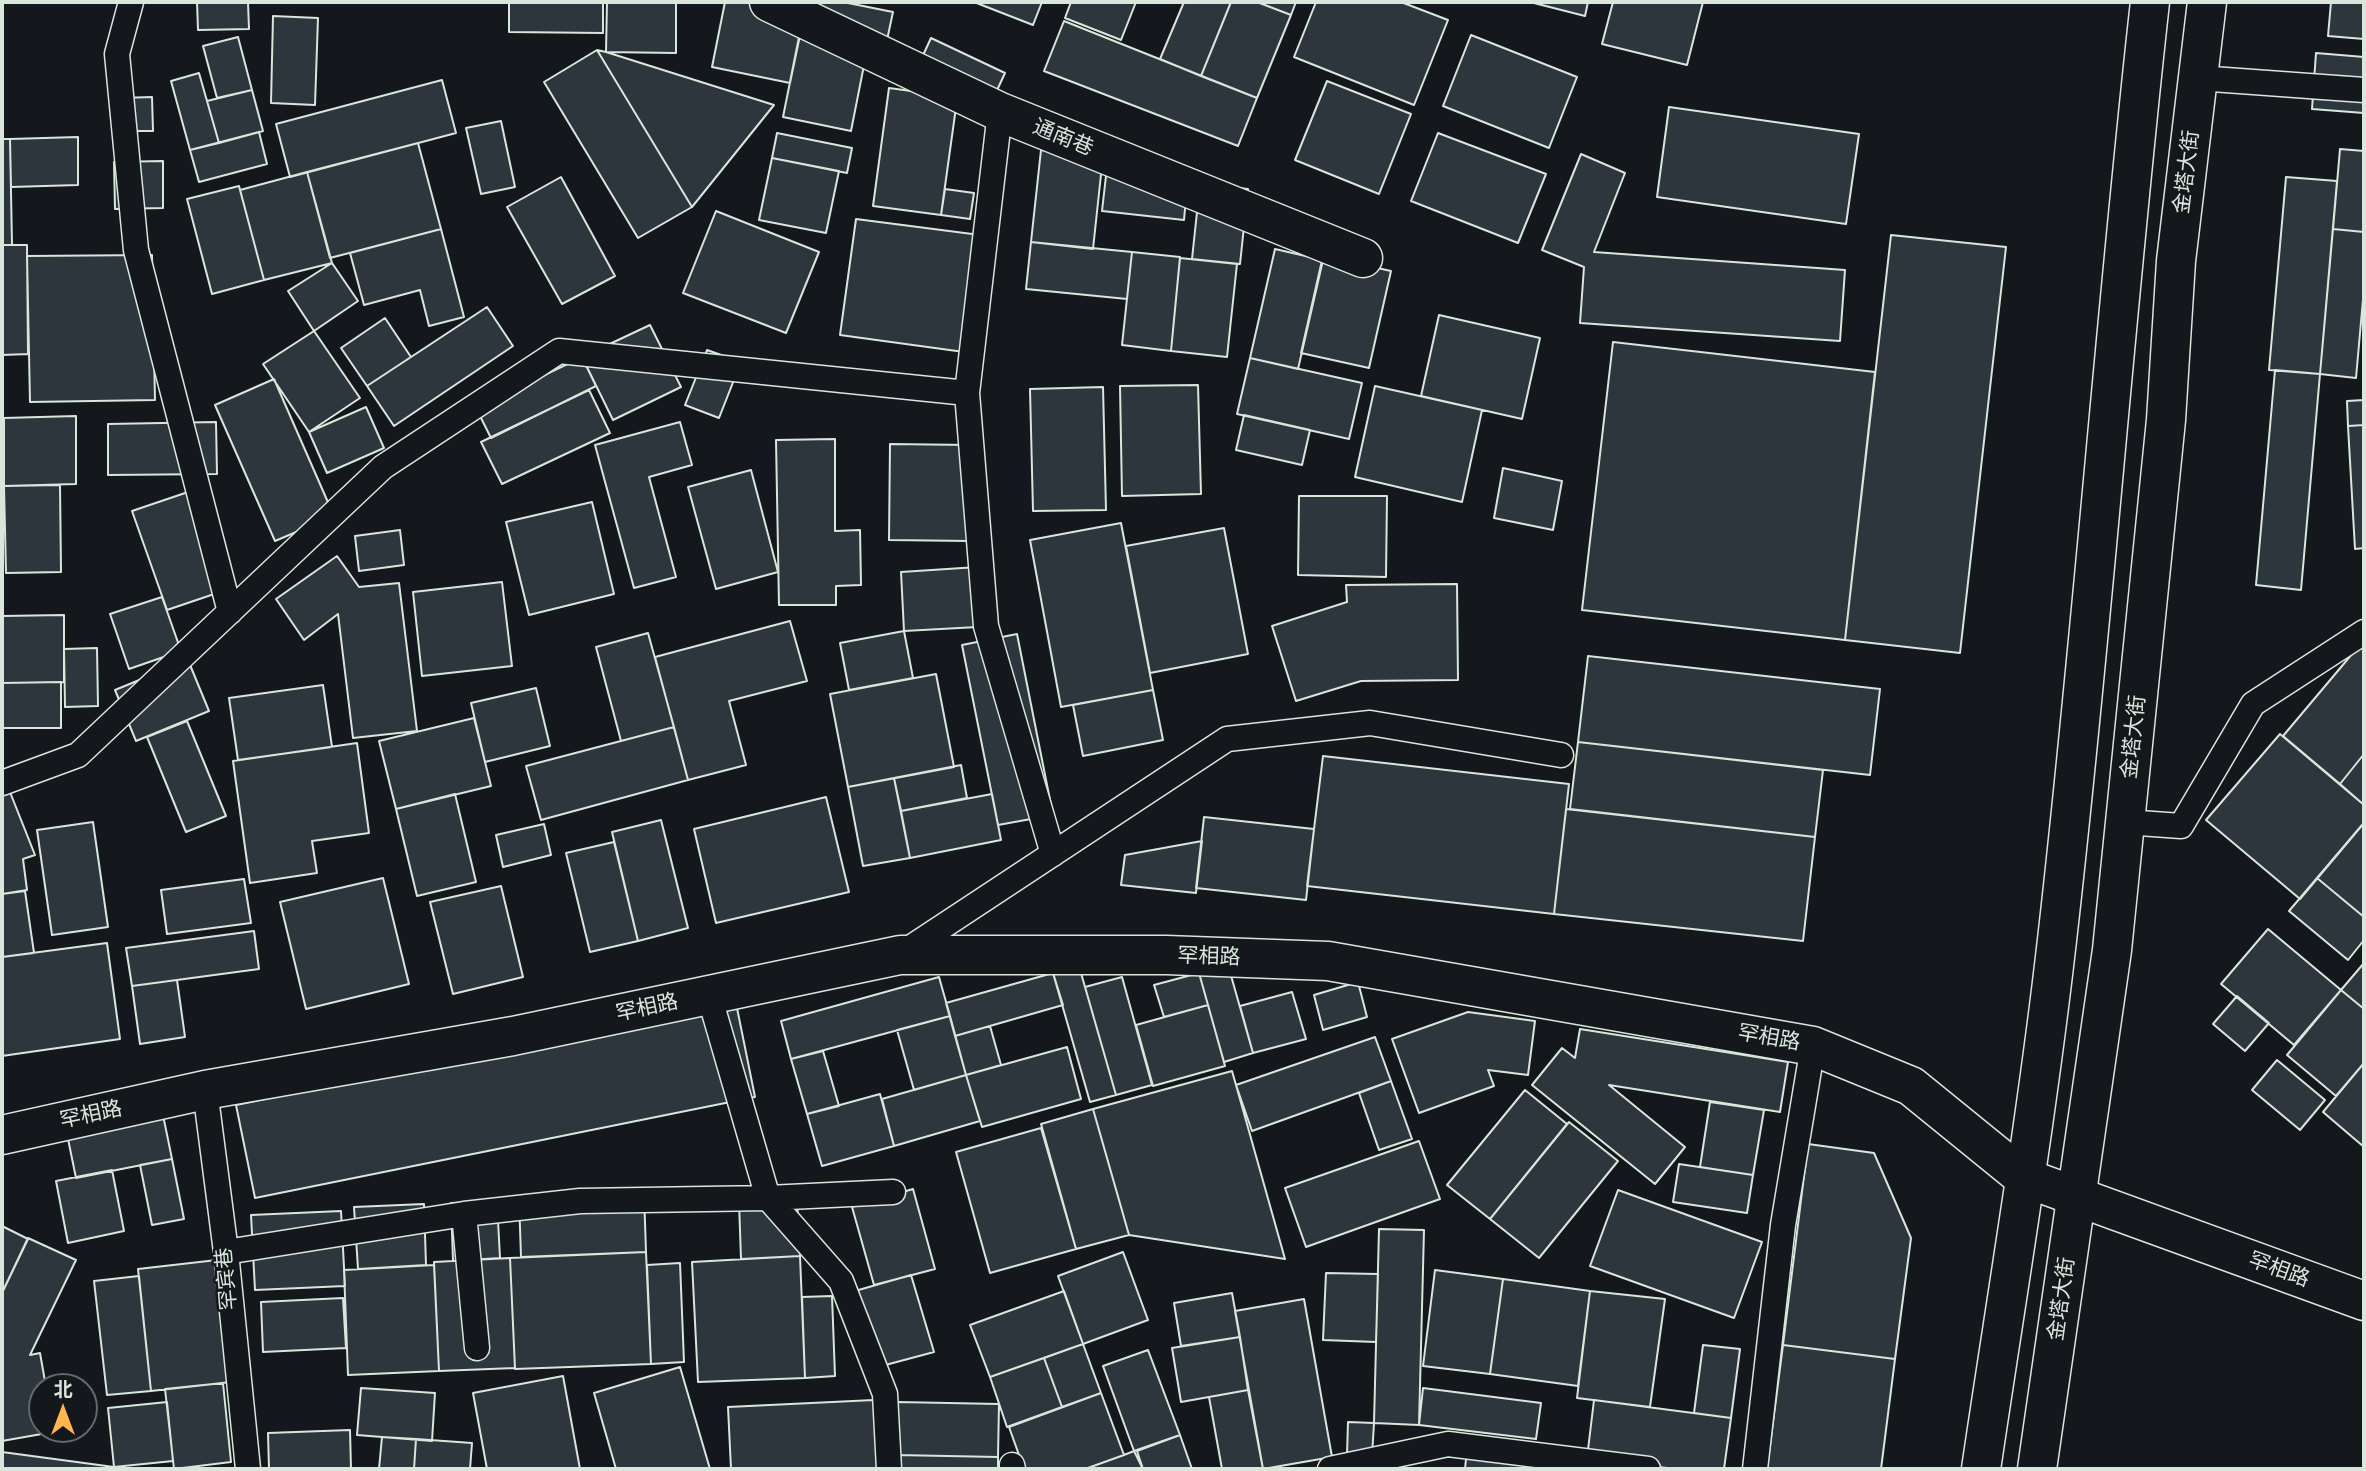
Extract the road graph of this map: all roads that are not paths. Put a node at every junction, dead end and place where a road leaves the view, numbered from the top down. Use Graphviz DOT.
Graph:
graph roads {
  1 [pos="131,2"];
  2 [pos="769,2"];
  3 [pos="2150,2"];
  4 [pos="2207,2"];
  5 [pos="2198,78"];
  6 [pos="2364,90"];
  7 [pos="1000,113"];
  8 [pos="1363,258"];
  9 [pos="967,393"];
  10 [pos="230,612"];
  11 [pos="2364,632"];
  12 [pos="1561,755"];
  13 [pos="2,783"];
  14 [pos="2125,822"];
  15 [pos="1053,854"];
  16 [pos="900,955"];
  17 [pos="709,995"];
  18 [pos="1813,1046"];
  19 [pos="205,1090"];
  20 [pos="2,1135"];
  21 [pos="2023,1177"];
  22 [pos="893,1192"];
  23 [pos="2077,1196"];
  24 [pos="768,1198"];
  25 [pos="464,1214"];
  26 [pos="226,1252"];
  27 [pos="2364,1301"];
  28 [pos="477,1348"];
  29 [pos="248,1469"];
  30 [pos="889,1469"];
  31 [pos="1330,1469"];
  32 [pos="1648,1469"];
  33 [pos="1755,1469"];
  34 [pos="1982,1469"];
  35 [pos="2037,1469"];
  1 -- 10 [label="lane"];
  2 -- 7 [label="street, 通南巷"];
  3 -- 21 [label="street"];
  4 -- 5 [label="street, 金塔大街"];
  5 -- 6 [label="lane"];
  5 -- 14 [label="street, 金塔大街"];
  7 -- 8 [label="street, 通南巷"];
  7 -- 9 [label="lane"];
  9 -- 10 [label="lane"];
  9 -- 15 [label="lane"];
  10 -- 13 [label="lane"];
  11 -- 14 [label="lane"];
  12 -- 15 [label="lane"];
  14 -- 23 [label="street, 金塔大街"];
  15 -- 16 [label="lane"];
  16 -- 17 [label="street, 罕相路"];
  16 -- 18 [label="street, 罕相路"];
  17 -- 19 [label="street, 罕相路"];
  17 -- 24 [label="lane"];
  18 -- 21 [label="street, 罕相路"];
  18 -- 33 [label="lane"];
  19 -- 20 [label="street, 罕相路"];
  19 -- 26 [label="lane, 罕宾巷"];
  21 -- 23 [label="street, 罕相路"];
  21 -- 34 [label="street"];
  22 -- 24 [label="lane"];
  23 -- 27 [label="street, 罕相路"];
  23 -- 35 [label="street, 金塔大街"];
  24 -- 25 [label="lane"];
  24 -- 30 [label="lane"];
  25 -- 26 [label="lane"];
  25 -- 28 [label="lane"];
  26 -- 29 [label="lane, 罕宾巷"];
  31 -- 32 [label="lane"];
}
